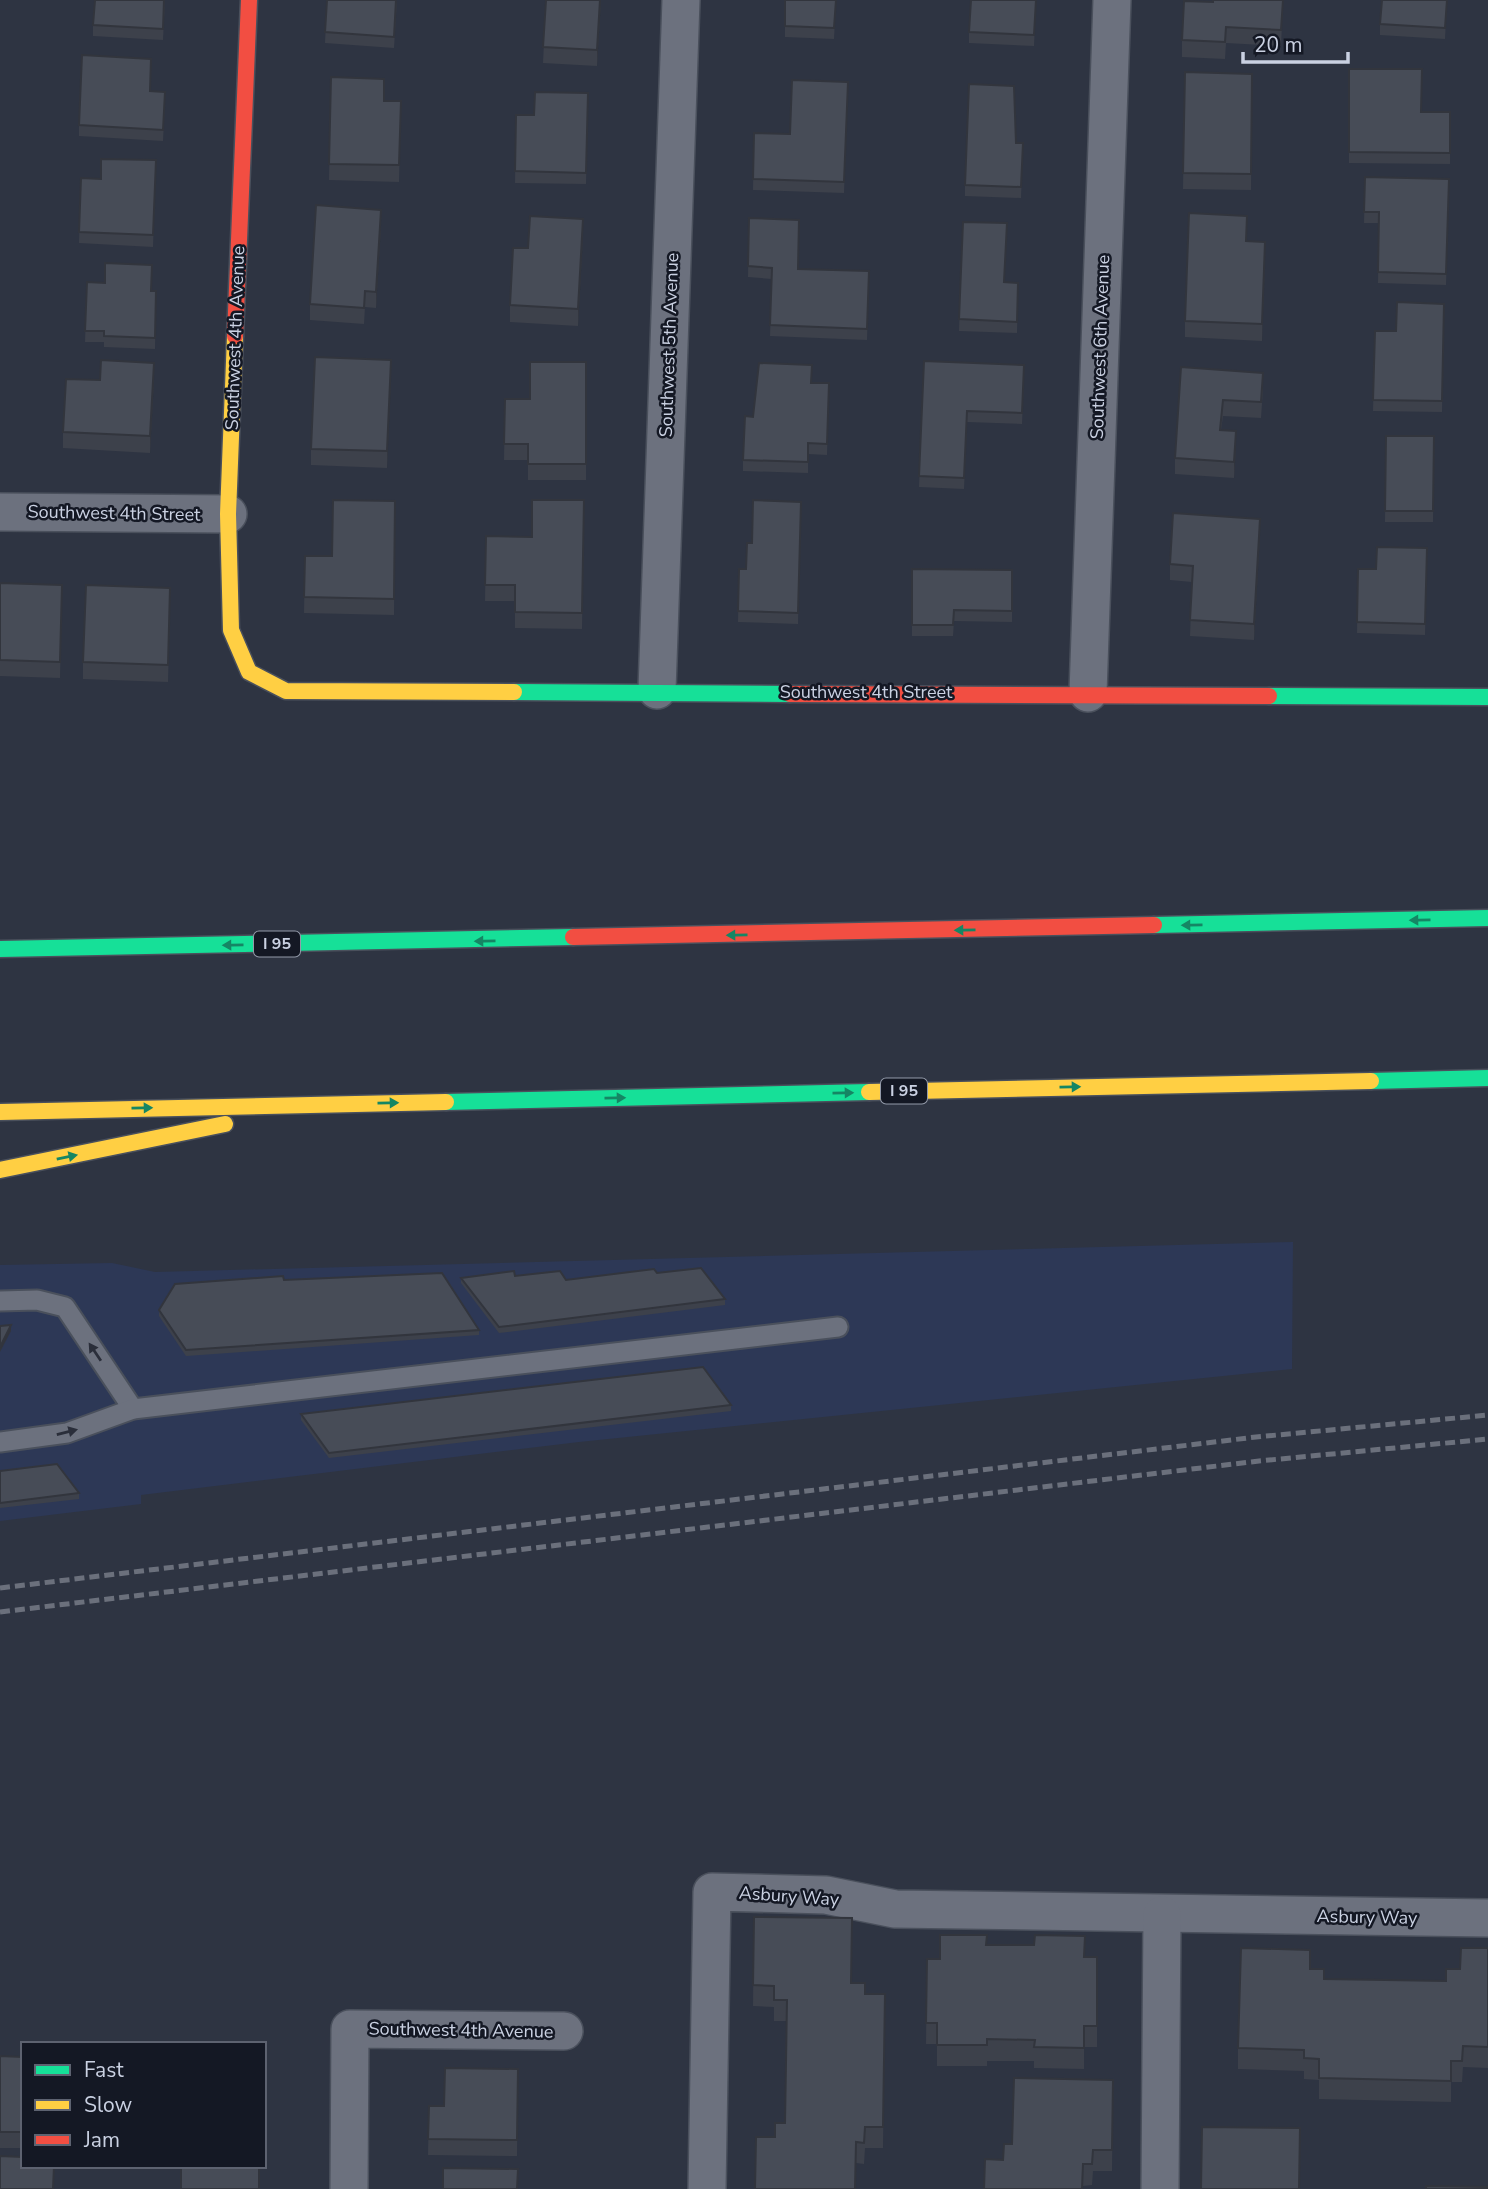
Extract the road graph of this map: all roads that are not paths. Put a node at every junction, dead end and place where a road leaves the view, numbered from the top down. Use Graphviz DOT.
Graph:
graph roads {
  1 [pos="248,0"];
  2 [pos="681,0"];
  3 [pos="1112,0"];
  4 [pos="0,512"];
  5 [pos="229,514"];
  6 [pos="249,672"];
  7 [pos="657,690"];
  8 [pos="1088,694"];
  9 [pos="1488,697"];
  10 [pos="1488,918"];
  11 [pos="0,949"];
  12 [pos="1488,1078"];
  13 [pos="320,1104"];
  14 [pos="0,1112"];
  15 [pos="0,1170"];
  16 [pos="0,1301"];
  17 [pos="838,1327"];
  18 [pos="133,1409"];
  19 [pos="0,1442"];
  20 [pos="1162,1915"];
  21 [pos="1488,1918"];
  22 [pos="564,2031"];
  23 [pos="349,2189"];
  24 [pos="707,2189"];
  25 [pos="1160,2189"];
  1 -- 5 [label="main road, Southwest 4th Avenue"];
  2 -- 7 [label="street, Southwest 5th Avenue"];
  3 -- 8 [label="street, Southwest 6th Avenue"];
  4 -- 5 [label="street, Southwest 4th Street"];
  5 -- 6 [label="main road, Southwest 4th Avenue"];
  6 -- 7 [label="main road, Southwest 4th Street"];
  7 -- 8 [label="main road, Southwest 4th Street"];
  8 -- 9 [label="main road, Southwest 4th Street"];
  10 -- 11 [label="main road, I 95, one-way"];
  13 -- 12 [label="main road, I 95, one-way"];
  14 -- 13 [label="main road, I 95, one-way"];
  15 -- 13 [label="main road, one-way"];
  18 -- 16 [label="lane, one-way"];
  17 -- 18 [label="lane"];
  19 -- 18 [label="lane, one-way"];
  20 -- 21 [label="street, Asbury Way"];
  20 -- 24 [label="street, Asbury Way"];
  20 -- 25 [label="street"];
  22 -- 23 [label="street, Southwest 4th Avenue"];
}
